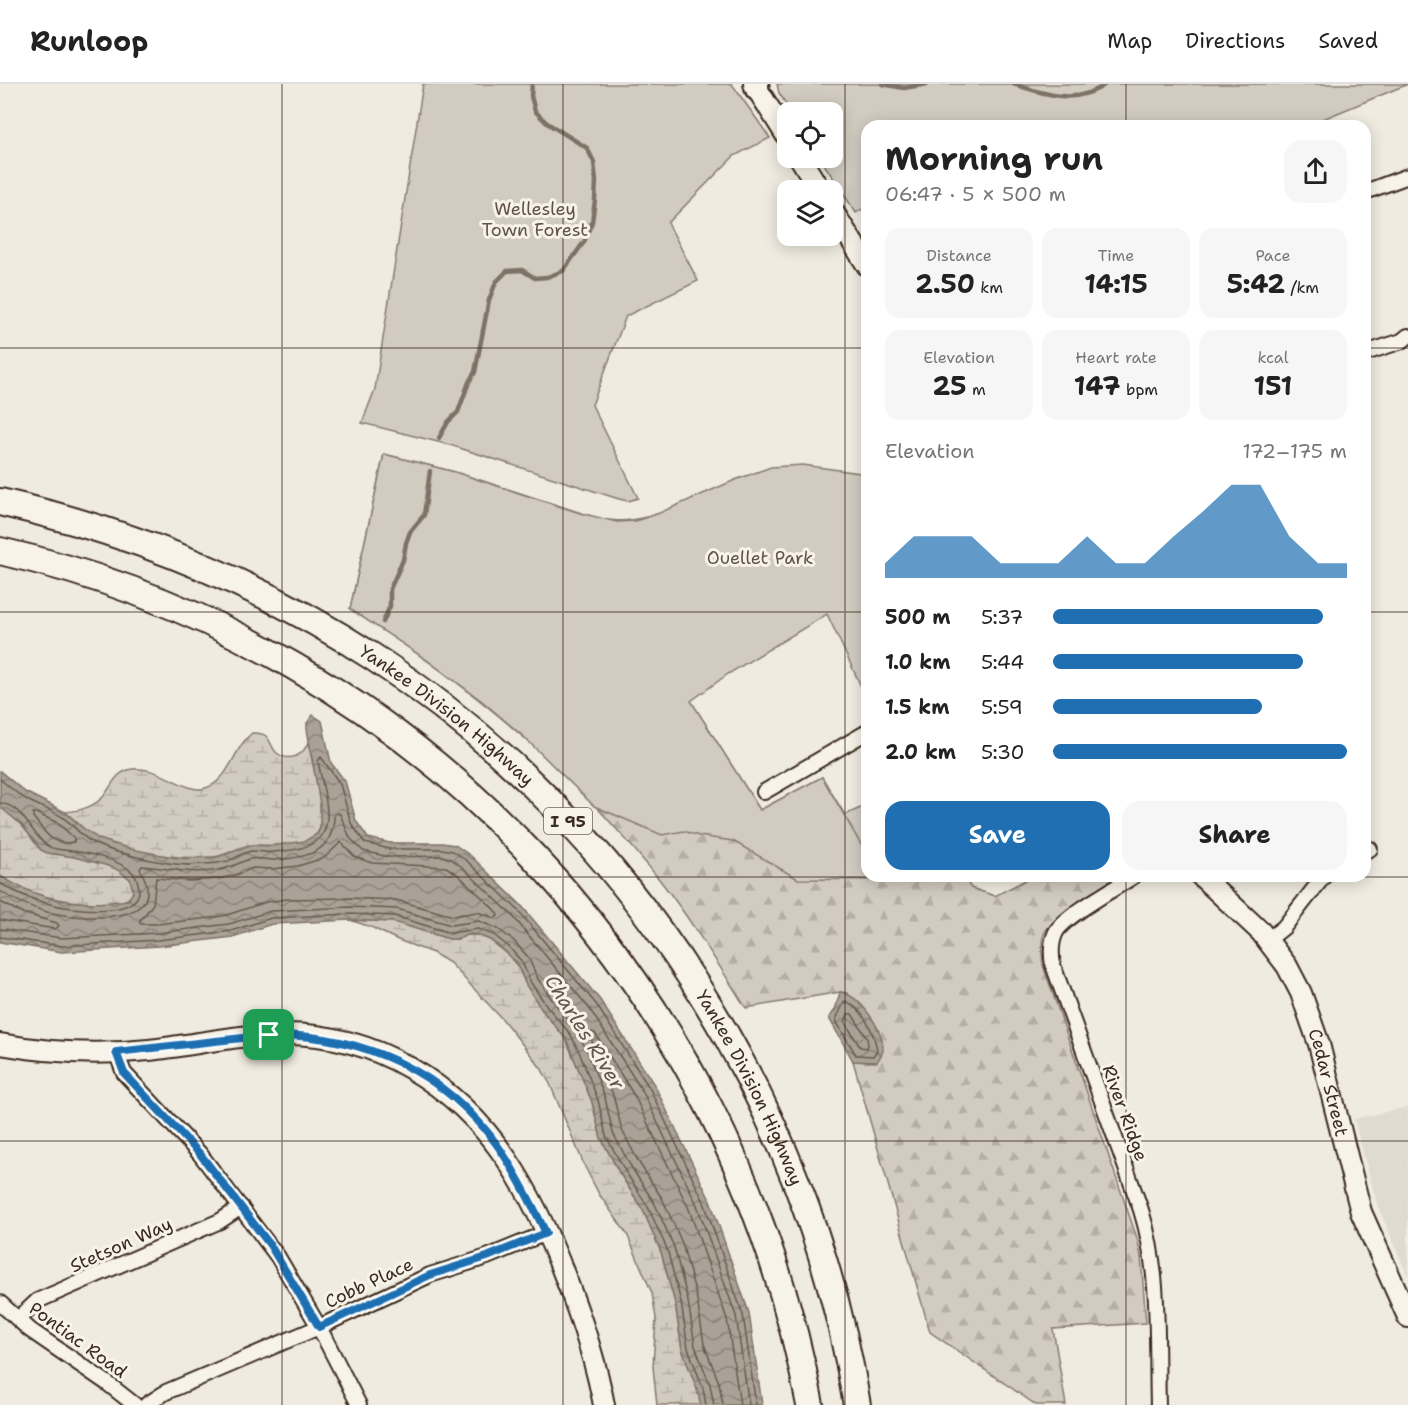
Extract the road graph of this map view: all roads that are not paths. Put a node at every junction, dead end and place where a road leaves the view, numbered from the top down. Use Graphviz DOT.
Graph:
graph roads {
  1 [pos="756,86"];
  2 [pos="777,120"];
  3 [pos="1407,179"];
  4 [pos="1371,190"];
  5 [pos="843,227"];
  6 [pos="861,256"];
  7 [pos="1408,336"];
  8 [pos="1371,351"];
  9 [pos="0,502"];
  10 [pos="0,551"];
  11 [pos="861,735"];
  12 [pos="764,792"];
  13 [pos="1125,882"];
  14 [pos="1208,882"];
  15 [pos="1319,882"];
  16 [pos="1268,940"];
  17 [pos="0,1044"];
  18 [pos="116,1052"];
  19 [pos="241,1207"];
  20 [pos="546,1233"];
  21 [pos="0,1303"];
  22 [pos="1408,1317"];
  23 [pos="18,1319"];
  24 [pos="319,1327"];
  25 [pos="135,1405"];
  26 [pos="146,1405"];
  27 [pos="359,1405"];
  28 [pos="604,1405"];
  29 [pos="810,1405"];
  30 [pos="857,1405"];
  31 [pos="1158,1405"];
  1 -- 2 [label="main road"];
  3 -- 4 [label="street"];
  5 -- 6 [label="main road"];
  7 -- 8 [label="street"];
  9 -- 30 [label="highway, Yankee Division Highway / I 95"];
  10 -- 29 [label="highway, I 95"];
  11 -- 12 [label="street"];
  13 -- 31 [label="street, River Ridge"];
  14 -- 16 [label="main road, Cedar Street"];
  15 -- 16 [label="street"];
  16 -- 22 [label="main road, Cedar Street"];
  17 -- 18 [label="main road"];
  18 -- 19 [label="street"];
  18 -- 20 [label="main road"];
  19 -- 23 [label="street, Stetson Way"];
  19 -- 24 [label="street"];
  20 -- 24 [label="street, Cobb Place"];
  20 -- 28 [label="main road"];
  21 -- 23 [label="street, Pontiac Road"];
  23 -- 25 [label="street, Pontiac Road"];
  24 -- 26 [label="street, Cobb Place"];
  24 -- 27 [label="street"];
}
